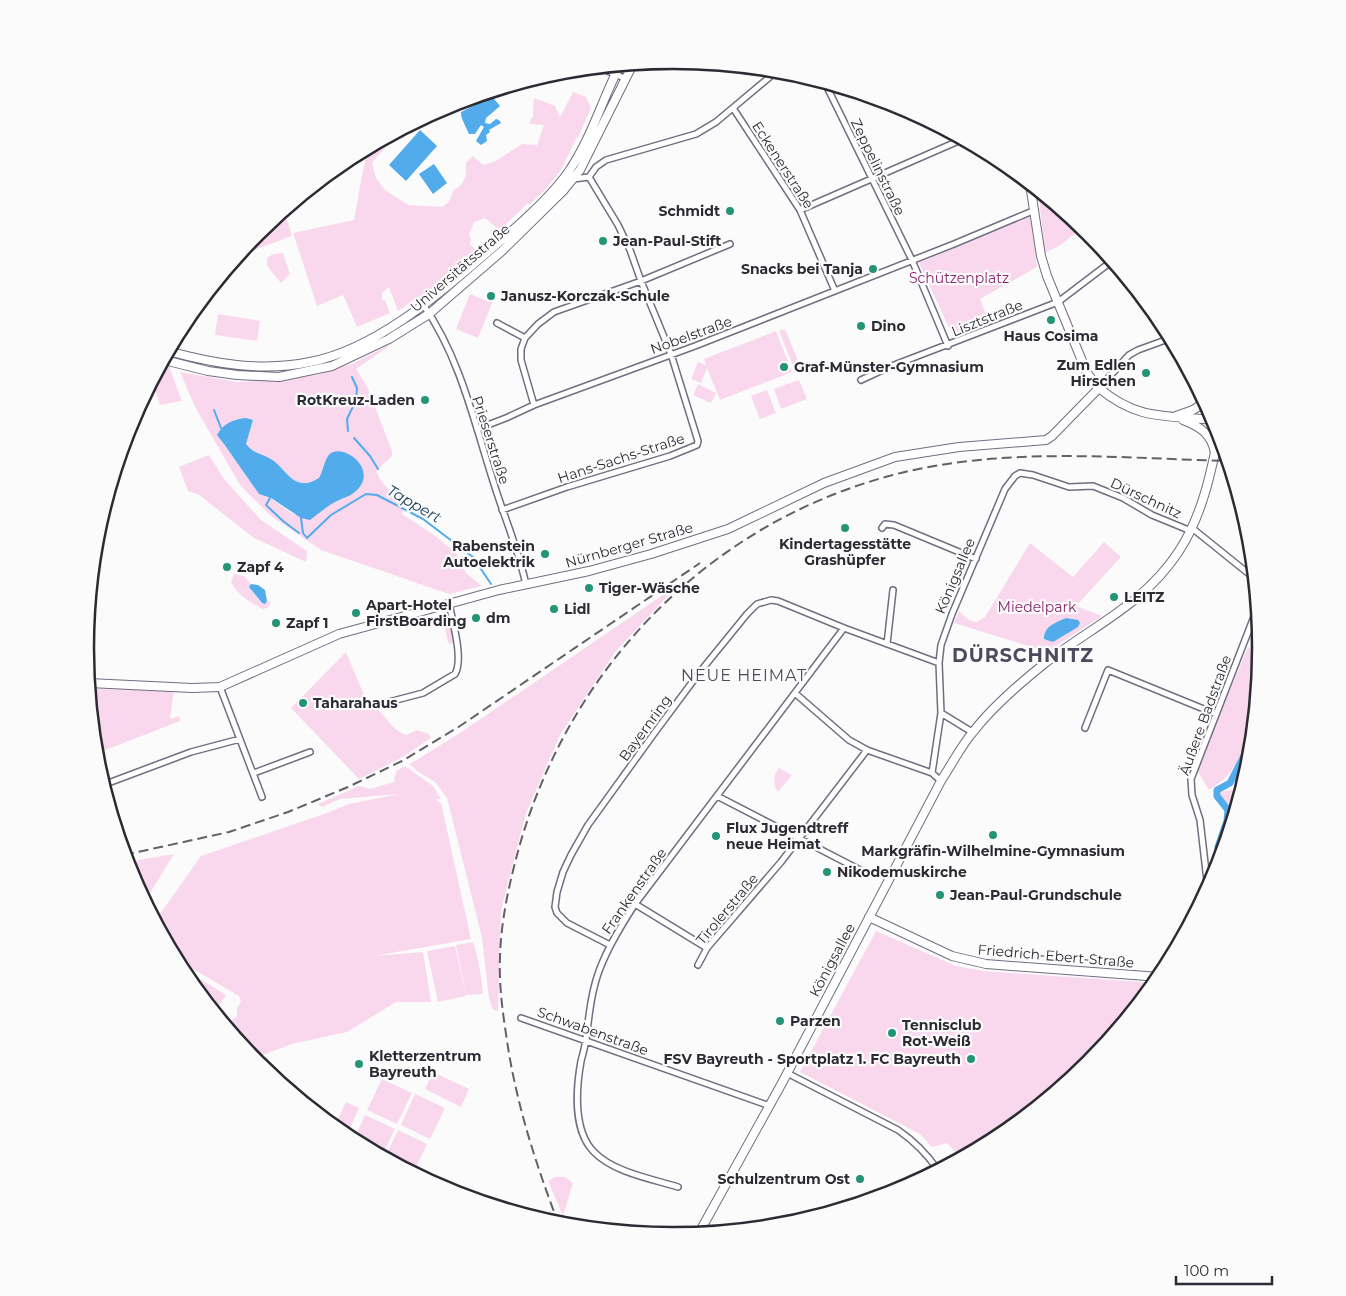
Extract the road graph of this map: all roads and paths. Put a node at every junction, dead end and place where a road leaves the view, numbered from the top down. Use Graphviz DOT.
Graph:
graph roads {
  1 [pos="630,70"];
  2 [pos="612,72"];
  3 [pos="616,74"];
  4 [pos="770,77"];
  5 [pos="626,78"];
  6 [pos="829,90"];
  7 [pos="734,108"];
  8 [pos="955,142"];
  9 [pos="589,177"];
  10 [pos="572,180"];
  11 [pos="872,180"];
  12 [pos="1032,193"];
  13 [pos="800,210"];
  14 [pos="1035,210"];
  15 [pos="730,244"];
  16 [pos="912,260"];
  17 [pos="1108,264"];
  18 [pos="641,280"];
  19 [pos="835,291"];
  20 [pos="1058,302"];
  21 [pos="424,306"];
  22 [pos="429,314"];
  23 [pos="497,323"];
  24 [pos="525,338"];
  25 [pos="1164,341"];
  26 [pos="948,346"];
  27 [pos="174,353"];
  28 [pos="671,354"];
  29 [pos="169,361"];
  30 [pos="861,380"];
  31 [pos="1099,388"];
  32 [pos="534,405"];
  33 [pos="1199,406"];
  34 [pos="1171,417"];
  35 [pos="1205,419"];
  36 [pos="477,429"];
  37 [pos="1216,447"];
  38 [pos="1217,450"];
  39 [pos="1215,453"];
  40 [pos="1033,475"];
  41 [pos="502,510"];
  42 [pos="882,528"];
  43 [pos="1191,529"];
  44 [pos="976,558"];
  45 [pos="1247,573"];
  46 [pos="526,585"];
  47 [pos="893,590"];
  48 [pos="449,603"];
  49 [pos="1251,623"];
  50 [pos="844,628"];
  51 [pos="887,644"];
  52 [pos="939,663"];
  53 [pos="95,683"];
  54 [pos="220,687"];
  55 [pos="796,694"];
  56 [pos="385,703"];
  57 [pos="941,713"];
  58 [pos="1216,714"];
  59 [pos="1085,728"];
  60 [pos="972,732"];
  61 [pos="240,739"];
  62 [pos="867,750"];
  63 [pos="310,752"];
  64 [pos="254,773"];
  65 [pos="932,773"];
  66 [pos="941,780"];
  67 [pos="110,783"];
  68 [pos="717,796"];
  69 [pos="262,797"];
  70 [pos="798,837"];
  71 [pos="868,874"];
  72 [pos="1206,874"];
  73 [pos="635,904"];
  74 [pos="869,917"];
  75 [pos="610,945"];
  76 [pos="707,948"];
  77 [pos="698,965"];
  78 [pos="1151,976"];
  79 [pos="521,1018"];
  80 [pos="586,1041"];
  81 [pos="787,1073"];
  82 [pos="770,1106"];
  83 [pos="934,1165"];
  84 [pos="678,1187"];
  85 [pos="703,1226"];
  1 -- 5 [label="main road, Universitätsstraße"];
  2 -- 3 [label="street"];
  3 -- 5 [label="street"];
  3 -- 21 [label="main road, Universitätsstraße"];
  4 -- 7 [label="street"];
  5 -- 10 [label="main road, Universitätsstraße"];
  6 -- 11 [label="street, Zeppelinstraße"];
  7 -- 9 [label="street"];
  7 -- 13 [label="street, Eckenerstraße"];
  8 -- 11 [label="street"];
  9 -- 10 [label="street"];
  9 -- 18 [label="street, Hans-Sachs-Straße"];
  10 -- 22 [label="main road, Universitätsstraße"];
  11 -- 13 [label="street"];
  11 -- 16 [label="street, Zeppelinstraße"];
  12 -- 14 [label="main road"];
  13 -- 19 [label="street, Eckenerstraße"];
  14 -- 16 [label="street"];
  14 -- 20 [label="main road"];
  15 -- 18 [label="street"];
  16 -- 19 [label="street, Nobelstraße"];
  16 -- 26 [label="street"];
  17 -- 20 [label="street, Lisztstraße"];
  18 -- 24 [label="street"];
  18 -- 28 [label="street, Hans-Sachs-Straße"];
  19 -- 28 [label="street, Nobelstraße"];
  20 -- 26 [label="street, Lisztstraße"];
  20 -- 31 [label="main road"];
  21 -- 22 [label="street, Prieserstraße"];
  21 -- 27 [label="main road, Universitätsstraße"];
  22 -- 29 [label="main road, Universitätsstraße"];
  22 -- 36 [label="street, Prieserstraße"];
  23 -- 24 [label="street"];
  24 -- 32 [label="street"];
  25 -- 31 [label="street"];
  26 -- 30 [label="street, Lisztstraße"];
  28 -- 32 [label="street, Nobelstraße"];
  28 -- 41 [label="street, Hans-Sachs-Straße"];
  31 -- 34 [label="main road"];
  31 -- 46 [label="main road, Nürnberger Straße"];
  32 -- 36 [label="street, Nobelstraße"];
  33 -- 34 [label="main road"];
  34 -- 35 [label="main road"];
  34 -- 39 [label="main road"];
  36 -- 41 [label="street, Prieserstraße"];
  37 -- 39 [label="main road, Königsallee"];
  38 -- 39 [label="main road"];
  39 -- 43 [label="main road, Königsallee"];
  40 -- 43 [label="street, Dürschnitz"];
  40 -- 44 [label="street, Königsallee"];
  41 -- 46 [label="street, Prieserstraße"];
  42 -- 44 [label="street"];
  43 -- 45 [label="street, Dürschnitz"];
  43 -- 60 [label="main road, Königsallee"];
  44 -- 52 [label="street, Königsallee"];
  46 -- 48 [label="main road, Nürnberger Straße"];
  47 -- 51 [label="street"];
  48 -- 54 [label="main road, Nürnberger Straße"];
  48 -- 56 [label="street"];
  49 -- 58 [label="street, Äußere Badstraße"];
  50 -- 51 [label="street, Bayernring"];
  50 -- 55 [label="street, Frankenstraße"];
  50 -- 75 [label="street, Bayernring"];
  51 -- 52 [label="street, Bayernring"];
  52 -- 57 [label="street, Königsallee"];
  53 -- 54 [label="main road, Nürnberger Straße"];
  54 -- 61 [label="street"];
  55 -- 62 [label="street"];
  55 -- 68 [label="street, Frankenstraße"];
  57 -- 60 [label="street"];
  57 -- 65 [label="street, Königsallee"];
  58 -- 59 [label="street"];
  58 -- 72 [label="street, Äußere Badstraße"];
  60 -- 66 [label="main road, Königsallee"];
  61 -- 64 [label="street"];
  61 -- 67 [label="street"];
  62 -- 65 [label="street"];
  62 -- 70 [label="street, Tirolerstraße"];
  63 -- 64 [label="street"];
  64 -- 69 [label="street"];
  65 -- 66 [label="street"];
  66 -- 74 [label="main road, Königsallee"];
  68 -- 70 [label="street"];
  68 -- 73 [label="street, Frankenstraße"];
  70 -- 71 [label="street"];
  70 -- 76 [label="street, Tirolerstraße"];
  73 -- 75 [label="street, Frankenstraße"];
  73 -- 76 [label="street"];
  74 -- 78 [label="main road, Friedrich-Ebert-Straße"];
  74 -- 81 [label="main road, Königsallee"];
  75 -- 80 [label="street, Frankenstraße"];
  76 -- 77 [label="street, Tirolerstraße"];
  79 -- 80 [label="street, Schwabenstraße"];
  80 -- 82 [label="street, Schwabenstraße"];
  80 -- 84 [label="street, Frankenstraße"];
  81 -- 82 [label="main road, Königsallee"];
  81 -- 83 [label="street"];
  82 -- 85 [label="main road, Königsallee"];
}
